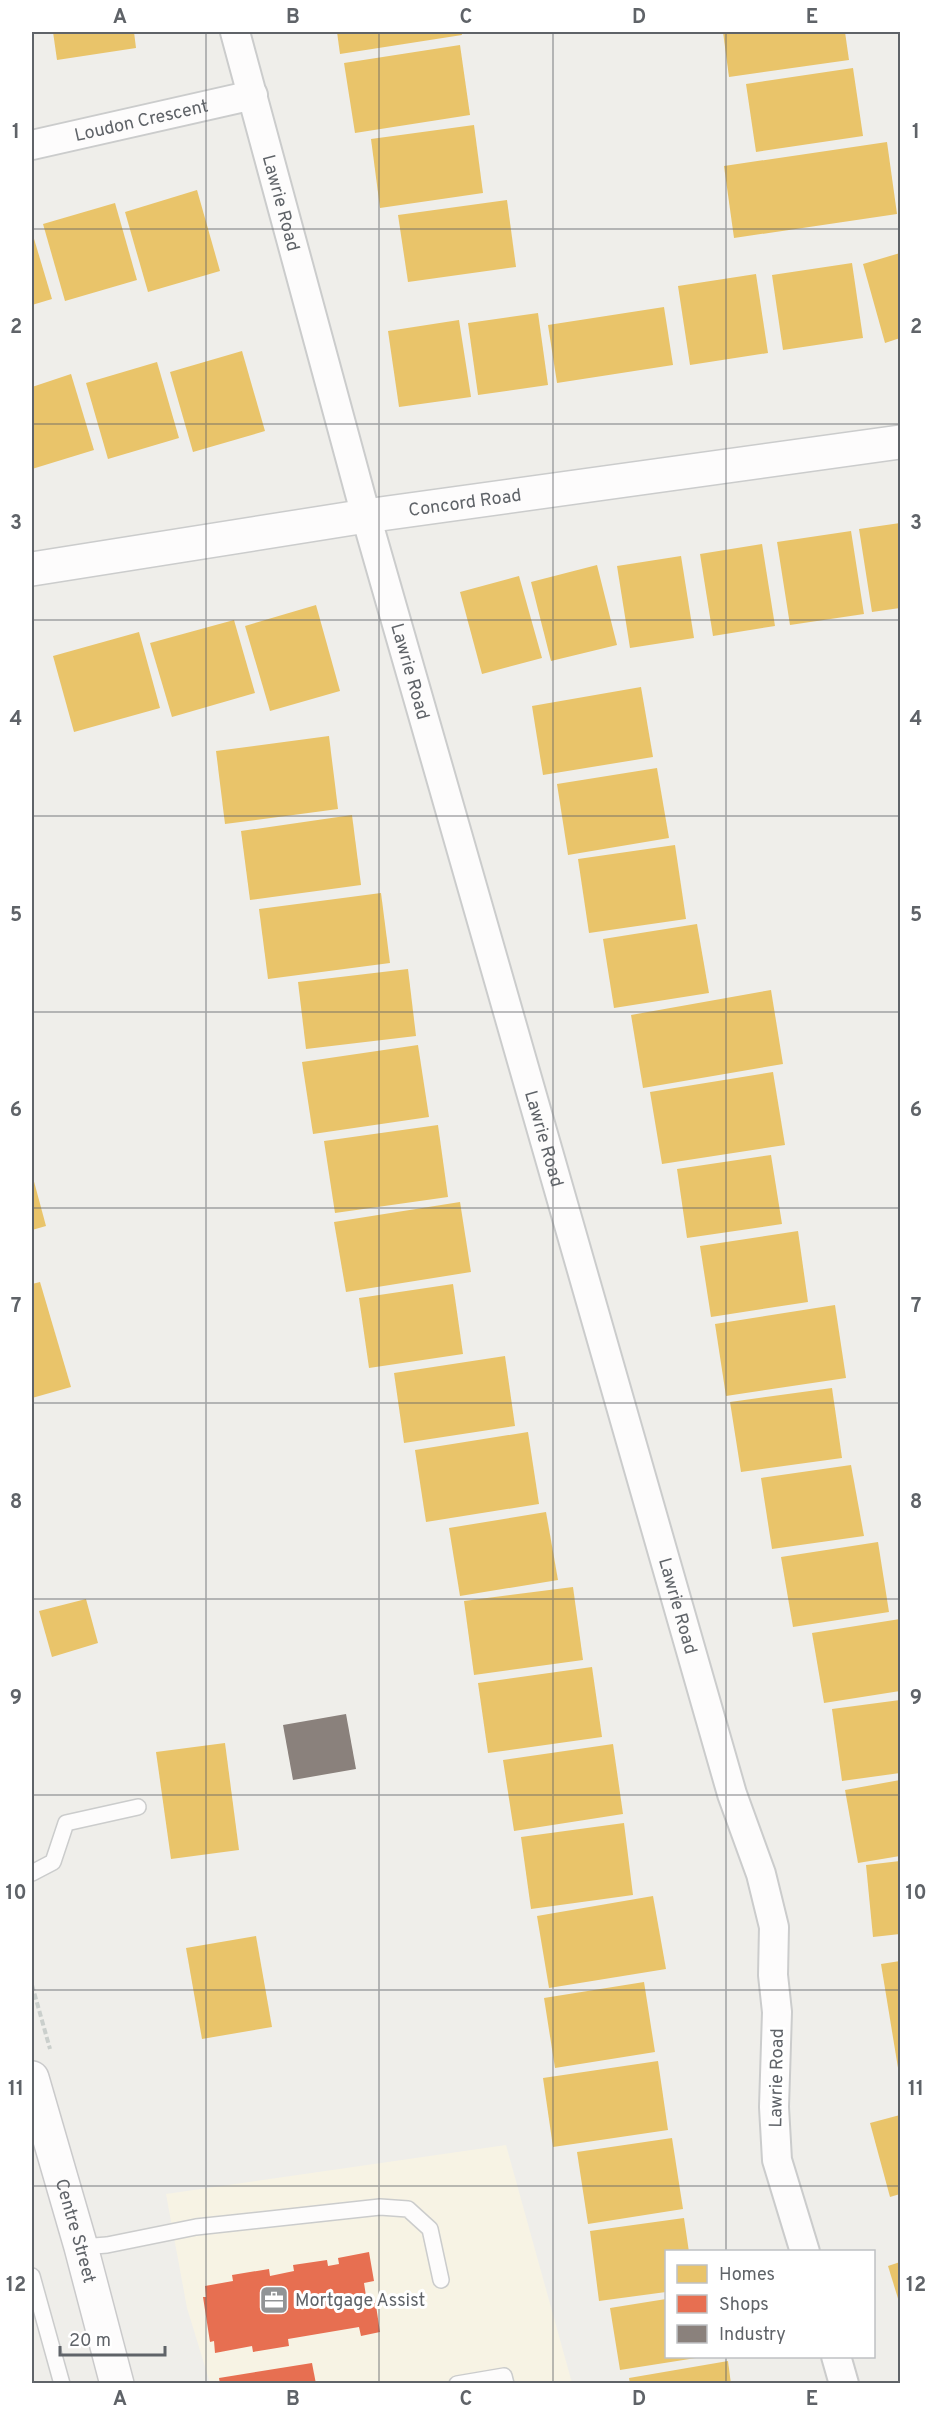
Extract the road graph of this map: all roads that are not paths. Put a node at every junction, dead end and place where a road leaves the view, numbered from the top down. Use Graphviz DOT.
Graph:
graph roads {
  1 [pos="235,32"];
  2 [pos="253,95"];
  3 [pos="32,145"];
  4 [pos="900,442"];
  5 [pos="366,516"];
  6 [pos="32,569"];
  7 [pos="138,1808"];
  8 [pos="32,1873"];
  9 [pos="32,2078"];
  10 [pos="81,2247"];
  11 [pos="804,2250"];
  12 [pos="32,2276"];
  13 [pos="441,2280"];
  14 [pos="837,2358"];
  15 [pos="62,2384"];
  16 [pos="117,2384"];
  17 [pos="457,2384"];
  18 [pos="506,2384"];
  19 [pos="844,2384"];
  1 -- 2 [label="street, Lawrie Road"];
  2 -- 3 [label="street, Loudon Crescent"];
  2 -- 5 [label="street, Lawrie Road"];
  4 -- 5 [label="street, Concord Road"];
  5 -- 6 [label="street, Concord Road"];
  5 -- 11 [label="street, Lawrie Road"];
  7 -- 8 [label="lane"];
  9 -- 10 [label="street, Centre Street"];
  10 -- 13 [label="lane"];
  10 -- 16 [label="street, Centre Street"];
  12 -- 15 [label="lane"];
  14 -- 19 [label="street"];
  17 -- 18 [label="lane"];
}
